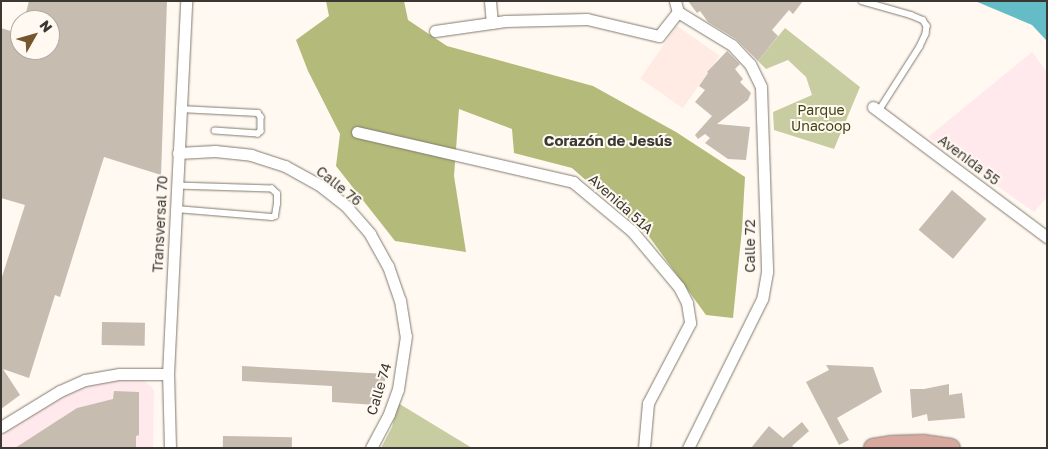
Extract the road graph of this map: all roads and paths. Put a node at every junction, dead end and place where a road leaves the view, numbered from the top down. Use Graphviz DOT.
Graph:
graph roads {
  1 [pos="186,1"];
  2 [pos="490,1"];
  3 [pos="862,1"];
  4 [pos="677,7"];
  5 [pos="492,23"];
  6 [pos="434,31"];
  7 [pos="180,108"];
  8 [pos="876,109"];
  9 [pos="215,131"];
  10 [pos="357,132"];
  11 [pos="178,153"];
  12 [pos="177,186"];
  13 [pos="176,209"];
  14 [pos="1047,237"];
  15 [pos="406,336"];
  16 [pos="168,374"];
  17 [pos="1,427"];
  18 [pos="170,448"];
  19 [pos="371,448"];
  20 [pos="644,448"];
  21 [pos="688,448"];
  22 [pos="873,448"];
  23 [pos="951,448"];
  1 -- 7 [label="street, Transversal 70"];
  2 -- 5 [label="street"];
  3 -- 8 [label="lane"];
  4 -- 5 [label="street"];
  4 -- 21 [label="street, Calle 72"];
  5 -- 6 [label="street"];
  7 -- 9 [label="lane"];
  7 -- 11 [label="street, Transversal 70"];
  8 -- 14 [label="street, Avenida 55"];
  10 -- 20 [label="street, Avenida 51A"];
  11 -- 12 [label="street, Transversal 70"];
  11 -- 15 [label="street, Calle 76"];
  12 -- 13 [label="street, Transversal 70"];
  12 -- 13 [label="lane"];
  13 -- 16 [label="street, Transversal 70"];
  15 -- 19 [label="street, Calle 74"];
  16 -- 17 [label="street"];
  16 -- 18 [label="street, Transversal 70"];
  22 -- 23 [label="main road"];
}
